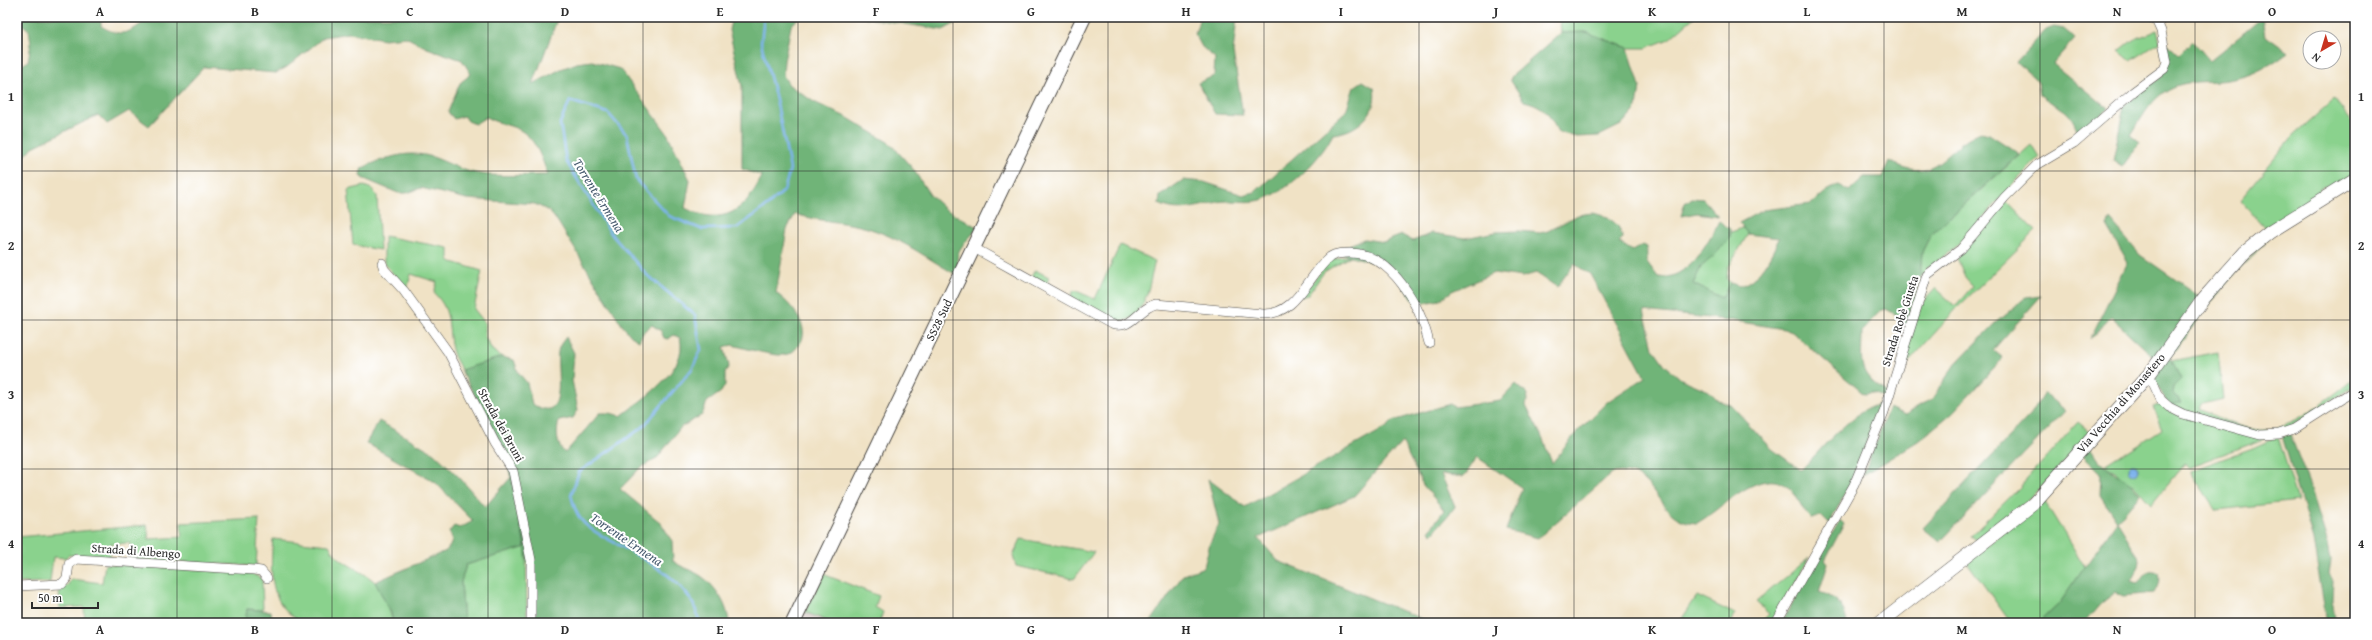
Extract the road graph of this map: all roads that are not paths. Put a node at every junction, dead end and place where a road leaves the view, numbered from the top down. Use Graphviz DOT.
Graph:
graph roads {
  1 [pos="1084,17"];
  2 [pos="2151,17"];
  3 [pos="2355,179"];
  4 [pos="974,248"];
  5 [pos="382,263"];
  6 [pos="1428,343"];
  7 [pos="2149,374"];
  8 [pos="2355,390"];
  9 [pos="267,578"];
  10 [pos="17,586"];
  11 [pos="531,623"];
  12 [pos="793,623"];
  13 [pos="1776,623"];
  14 [pos="1880,623"];
  1 -- 4 [label="main road, SS28 Sud"];
  2 -- 13 [label="street, Strada Robè Giusta"];
  3 -- 7 [label="street, Via Vecchia di Monastero"];
  4 -- 6 [label="street"];
  4 -- 12 [label="main road, SS28 Sud"];
  5 -- 11 [label="street, Strada dei Bruni"];
  7 -- 8 [label="street"];
  7 -- 14 [label="street, Via Vecchia di Monastero"];
  9 -- 10 [label="street, Strada di Albengo"];
}
